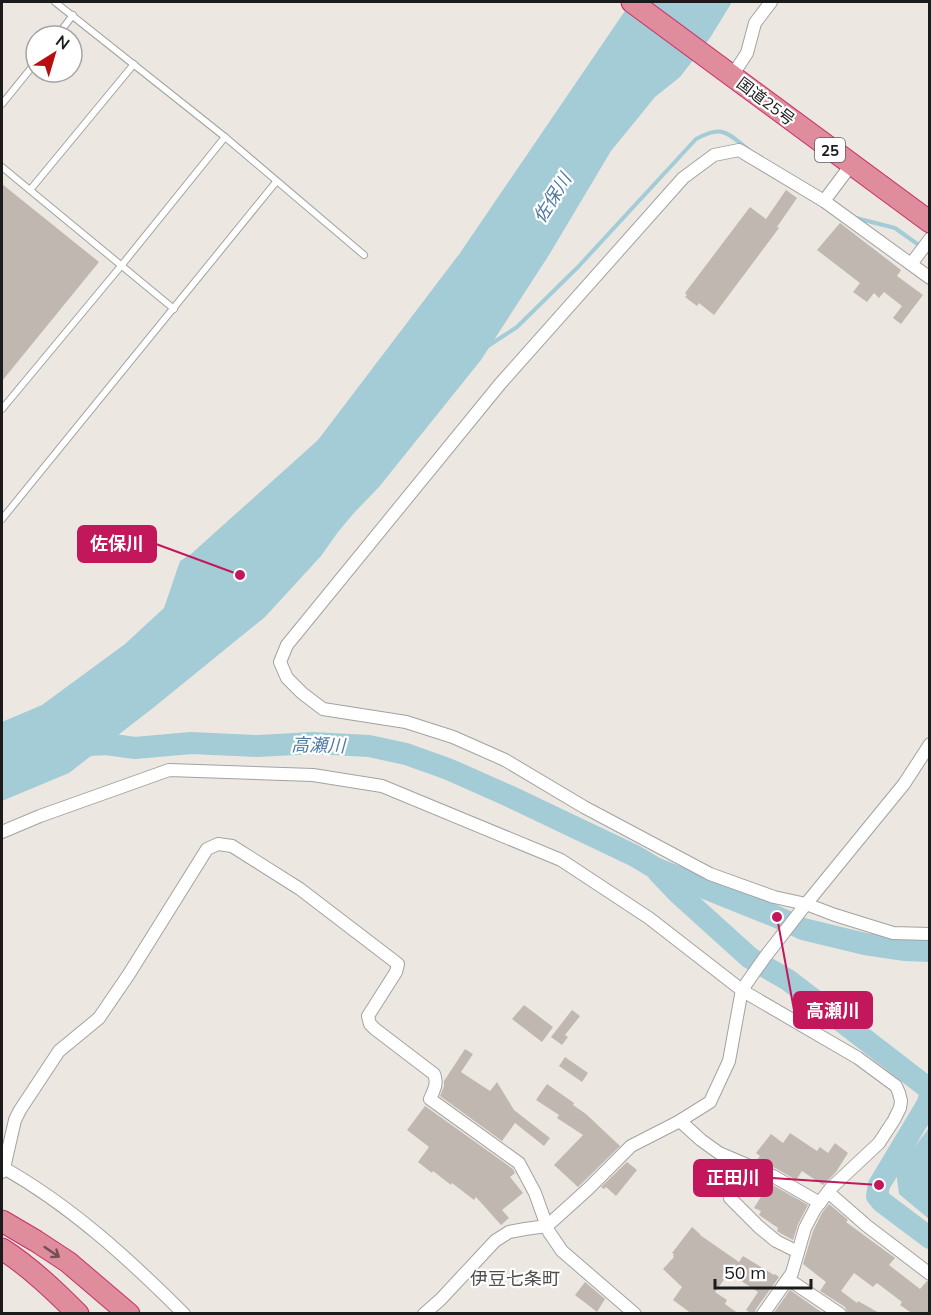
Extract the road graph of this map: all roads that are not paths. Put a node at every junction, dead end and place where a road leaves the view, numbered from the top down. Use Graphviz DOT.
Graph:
graph roads {
  1 [pos="55,2"];
  2 [pos="632,2"];
  3 [pos="771,2"];
  4 [pos="74,15"];
  5 [pos="67,24"];
  6 [pos="134,64"];
  7 [pos="732,76"];
  8 [pos="24,77"];
  9 [pos="2,104"];
  10 [pos="225,137"];
  11 [pos="851,165"];
  12 [pos="2,167"];
  13 [pos="276,182"];
  14 [pos="30,190"];
  15 [pos="824,201"];
  16 [pos="930,222"];
  17 [pos="930,239"];
  18 [pos="364,255"];
  19 [pos="911,264"];
  20 [pos="121,266"];
  21 [pos="930,278"];
  22 [pos="174,309"];
  23 [pos="2,408"];
  24 [pos="2,519"];
  25 [pos="930,744"];
  26 [pos="2,832"];
  27 [pos="805,906"];
  28 [pos="930,934"];
  29 [pos="743,991"];
  30 [pos="680,1121"];
  31 [pos="2,1169"];
  32 [pos="828,1192"];
  33 [pos="730,1198"];
  34 [pos="819,1203"];
  35 [pos="2,1221"];
  36 [pos="547,1226"];
  37 [pos="2,1249"];
  38 [pos="798,1252"];
  39 [pos="930,1274"];
  40 [pos="788,1279"];
  41 [pos="78,1314"];
  42 [pos="129,1314"];
  43 [pos="184,1314"];
  44 [pos="424,1314"];
  45 [pos="635,1314"];
  46 [pos="763,1314"];
  47 [pos="840,1314"];
  1 -- 4 [label="lane"];
  2 -- 7 [label="highway, 国道25号 / 25"];
  3 -- 7 [label="street"];
  4 -- 5 [label="lane"];
  4 -- 6 [label="lane"];
  6 -- 10 [label="lane"];
  6 -- 14 [label="lane"];
  7 -- 11 [label="highway, 国道25号 / 25"];
  8 -- 9 [label="lane"];
  10 -- 13 [label="lane"];
  10 -- 20 [label="lane"];
  11 -- 15 [label="street"];
  11 -- 16 [label="highway, 国道25号 / 25"];
  12 -- 14 [label="lane"];
  13 -- 18 [label="lane"];
  13 -- 22 [label="lane"];
  14 -- 20 [label="lane"];
  15 -- 19 [label="street"];
  15 -- 27 [label="street"];
  17 -- 19 [label="street"];
  19 -- 21 [label="street"];
  20 -- 22 [label="lane"];
  20 -- 23 [label="lane"];
  22 -- 24 [label="lane"];
  25 -- 27 [label="street"];
  26 -- 29 [label="street"];
  27 -- 28 [label="street"];
  27 -- 29 [label="street"];
  29 -- 30 [label="street"];
  29 -- 32 [label="street"];
  30 -- 34 [label="street"];
  30 -- 36 [label="street"];
  31 -- 36 [label="street"];
  31 -- 43 [label="street"];
  32 -- 34 [label="street"];
  32 -- 39 [label="street"];
  33 -- 38 [label="street"];
  34 -- 38 [label="street"];
  35 -- 42 [label="highway, one-way"];
  36 -- 44 [label="street"];
  36 -- 45 [label="street"];
  37 -- 41 [label="highway"];
  38 -- 40 [label="street"];
  40 -- 46 [label="street"];
  40 -- 47 [label="street"];
}
